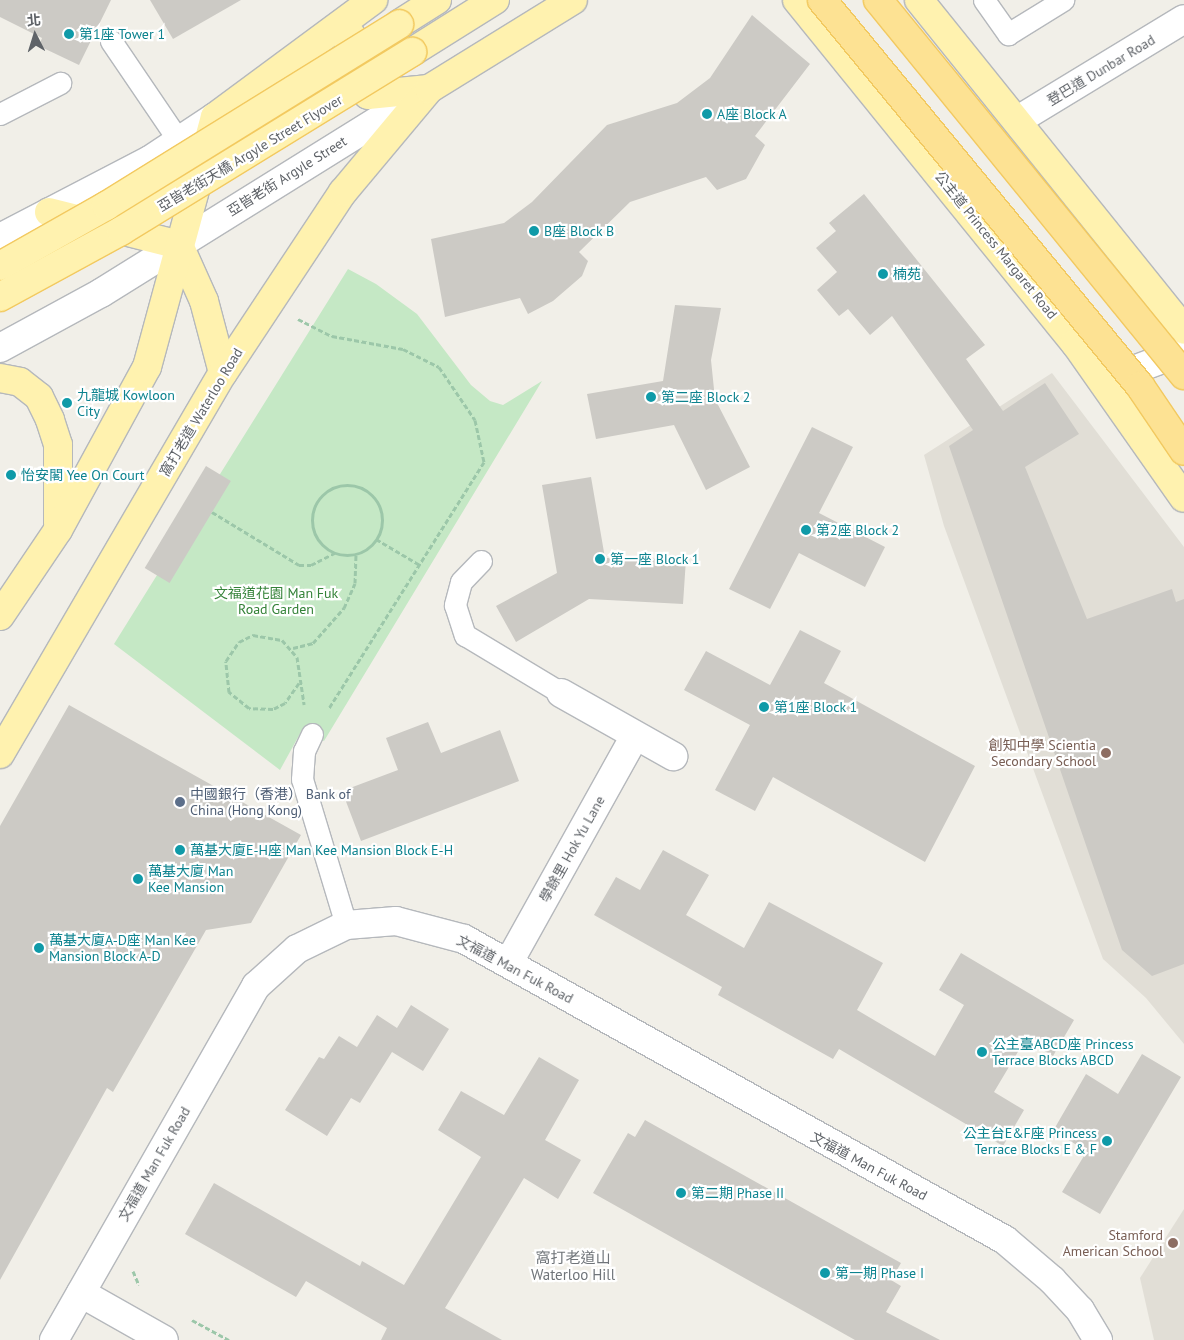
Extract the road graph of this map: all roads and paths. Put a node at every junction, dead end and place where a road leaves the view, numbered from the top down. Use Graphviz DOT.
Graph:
graph roads {
  1 [pos="437,0"];
  2 [pos="495,0"];
  3 [pos="573,0"];
  4 [pos="797,0"];
  5 [pos="822,0"];
  6 [pos="878,0"];
  7 [pos="918,0"];
  8 [pos="984,0"];
  9 [pos="1063,0"];
  10 [pos="368,4"];
  11 [pos="1184,19"];
  12 [pos="111,41"];
  13 [pos="60,83"];
  14 [pos="429,89"];
  15 [pos="0,114"];
  16 [pos="215,117"];
  17 [pos="1018,120"];
  18 [pos="179,141"];
  19 [pos="49,212"];
  20 [pos="0,238"];
  21 [pos="180,245"];
  22 [pos="0,266"];
  23 [pos="0,297"];
  24 [pos="290,315"];
  25 [pos="1184,330"];
  26 [pos="0,348"];
  27 [pos="1184,351"];
  28 [pos="223,373"];
  29 [pos="1096,374"];
  30 [pos="1184,375"];
  31 [pos="0,378"];
  32 [pos="1184,452"];
  33 [pos="1184,498"];
  34 [pos="212,512"];
  35 [pos="58,530"];
  36 [pos="376,539"];
  37 [pos="336,553"];
  38 [pos="356,554"];
  39 [pos="481,561"];
  40 [pos="420,565"];
  41 [pos="0,616"];
  42 [pos="292,648"];
  43 [pos="562,693"];
  44 [pos="312,734"];
  45 [pos="635,736"];
  46 [pos="0,754"];
  47 [pos="673,756"];
  48 [pos="346,925"];
  49 [pos="509,962"];
  50 [pos="131,1260"];
  51 [pos="142,1289"];
  52 [pos="81,1293"];
  53 [pos="54,1340"];
  54 [pos="164,1340"];
  55 [pos="1098,1340"];
  1 -- 22 [label="main road, bridge"];
  2 -- 23 [label="main road, 亞皆老街天橋 Argyle Street Flyover, bridge"];
  3 -- 14 [label="main road, 亞皆老街 Argyle Street"];
  4 -- 29 [label="main road, 公主道 Princess Margaret Road"];
  5 -- 32 [label="highway, 公主道 Princess Margaret Road, bridge"];
  6 -- 30 [label="highway, bridge"];
  7 -- 17 [label="main road"];
  8 -- 9 [label="lane"];
  10 -- 14 [label="main road"];
  10 -- 16 [label="main road"];
  11 -- 17 [label="street, 登巴道 Dunbar Road"];
  12 -- 18 [label="lane"];
  13 -- 15 [label="lane"];
  14 -- 21 [label="street, 亞皆老街 Argyle Street"];
  14 -- 28 [label="main road, 窩打老道 Waterloo Road"];
  16 -- 18 [label="street"];
  16 -- 21 [label="main road"];
  17 -- 25 [label="main road"];
  18 -- 19 [label="street"];
  19 -- 20 [label="street"];
  19 -- 21 [label="main road"];
  21 -- 26 [label="street, 亞皆老街 Argyle Street"];
  21 -- 28 [label="main road"];
  21 -- 35 [label="main road"];
  24 -- 40 [label="path"];
  27 -- 29 [label="street"];
  28 -- 46 [label="main road, 窩打老道 Waterloo Road"];
  29 -- 33 [label="main road, 公主道 Princess Margaret Road"];
  31 -- 35 [label="main road"];
  34 -- 37 [label="path"];
  35 -- 41 [label="main road"];
  36 -- 37 [label="path"];
  36 -- 38 [label="path"];
  36 -- 40 [label="path"];
  37 -- 38 [label="path"];
  38 -- 42 [label="path"];
  39 -- 43 [label="lane"];
  40 -- 44 [label="path"];
  42 -- 42 [label="path"];
  43 -- 45 [label="street"];
  44 -- 48 [label="lane"];
  45 -- 47 [label="street"];
  45 -- 49 [label="street, 學餘里 Hok Yu Lane"];
  48 -- 49 [label="street, 文福道 Man Fuk Road"];
  48 -- 52 [label="street, 文福道 Man Fuk Road"];
  49 -- 55 [label="street, 文福道 Man Fuk Road"];
  50 -- 51 [label="path"];
  52 -- 53 [label="street, 文福道 Man Fuk Road"];
  52 -- 54 [label="street"];
}
